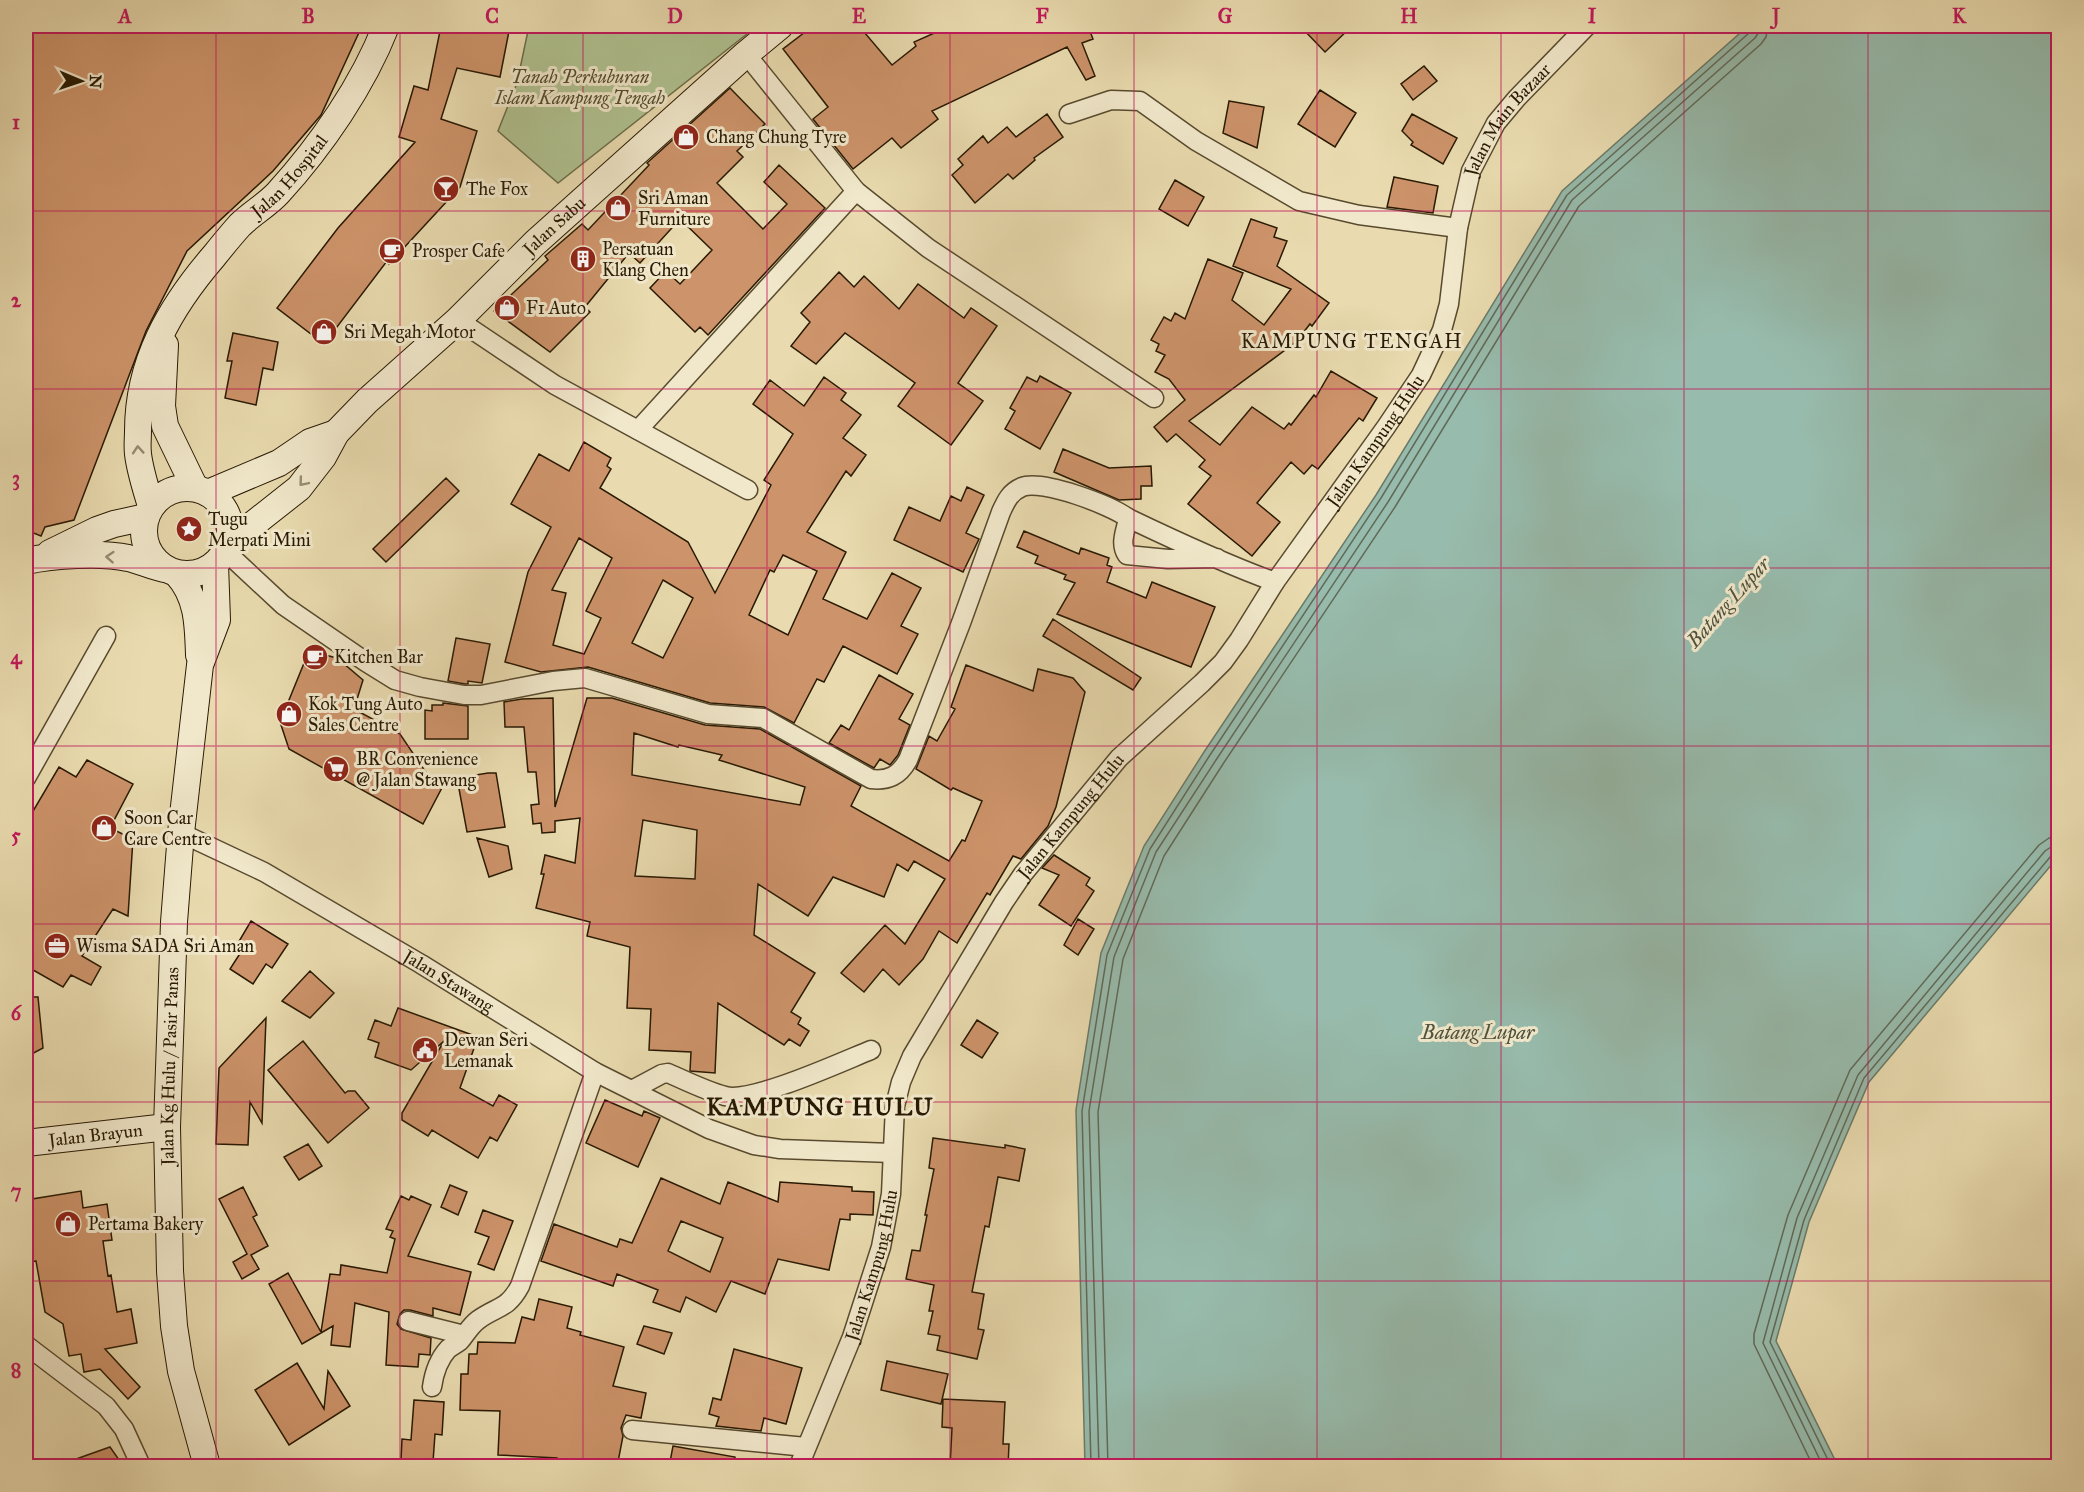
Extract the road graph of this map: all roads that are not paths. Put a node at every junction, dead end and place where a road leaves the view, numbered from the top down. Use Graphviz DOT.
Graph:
graph roads {
  1 [pos="386,26"];
  2 [pos="780,26"];
  3 [pos="1587,26"];
  4 [pos="746,54"];
  5 [pos="1069,114"];
  6 [pos="856,191"];
  7 [pos="1458,228"];
  8 [pos="173,312"];
  9 [pos="458,320"];
  10 [pos="1154,398"];
  11 [pos="638,430"];
  12 [pos="336,433"];
  13 [pos="748,490"];
  14 [pos="202,491"];
  15 [pos="148,512"];
  16 [pos="1128,518"];
  17 [pos="223,553"];
  18 [pos="1217,558"];
  19 [pos="33,559"];
  20 [pos="172,572"];
  21 [pos="1275,582"];
  22 [pos="106,636"];
  23 [pos="200,665"];
  24 [pos="26,778"];
  25 [pos="181,833"];
  26 [pos="871,1050"];
  27 [pos="595,1072"];
  28 [pos="632,1090"];
  29 [pos="167,1126"];
  30 [pos="26,1143"];
  31 [pos="892,1153"];
  32 [pos="408,1321"];
  33 [pos="464,1335"];
  34 [pos="26,1345"];
  35 [pos="432,1387"];
  36 [pos="632,1430"];
  37 [pos="806,1447"];
  38 [pos="141,1467"];
  39 [pos="207,1467"];
  40 [pos="799,1467"];
  1 -- 8 [label="main road, Jalan Hospital"];
  2 -- 4 [label="main road, Jalan Sabu"];
  3 -- 7 [label="street, Jalan Main Bazaar"];
  4 -- 6 [label="street"];
  4 -- 9 [label="main road, Jalan Sabu"];
  5 -- 7 [label="street"];
  6 -- 10 [label="street"];
  6 -- 11 [label="street"];
  7 -- 21 [label="street, Jalan Kampung Hulu"];
  8 -- 14 [label="main road"];
  15 -- 8 [label="main road, Jalan Hospital, one-way"];
  9 -- 11 [label="street"];
  9 -- 12 [label="main road, Jalan Sabu"];
  11 -- 13 [label="street"];
  12 -- 14 [label="main road"];
  12 -- 17 [label="main road, one-way"];
  14 -- 15 [label="main road"];
  14 -- 17 [label="main road"];
  15 -- 19 [label="main road"];
  15 -- 20 [label="main road"];
  16 -- 17 [label="street"];
  16 -- 18 [label="street"];
  16 -- 18 [label="street"];
  17 -- 20 [label="main road"];
  17 -- 23 [label="main road"];
  18 -- 21 [label="street"];
  20 -- 19 [label="main road, one-way"];
  20 -- 23 [label="main road"];
  21 -- 31 [label="street, Jalan Kampung Hulu"];
  22 -- 24 [label="street"];
  23 -- 25 [label="main road, Jalan Kg Hulu / Pasir Panas"];
  25 -- 27 [label="street, Jalan Stawang"];
  25 -- 29 [label="main road, Jalan Kg Hulu / Pasir Panas"];
  26 -- 28 [label="street"];
  27 -- 28 [label="street, Jalan Stawang"];
  27 -- 33 [label="street"];
  28 -- 31 [label="street, Jalan Stawang"];
  29 -- 30 [label="main road, Jalan Brayun"];
  29 -- 39 [label="main road, Jalan Kg Hulu / Pasir Panas"];
  31 -- 37 [label="street, Jalan Kampung Hulu"];
  32 -- 33 [label="street"];
  33 -- 35 [label="street"];
  34 -- 38 [label="street"];
  36 -- 37 [label="street"];
  37 -- 40 [label="street, Jalan Kampung Hulu"];
}
